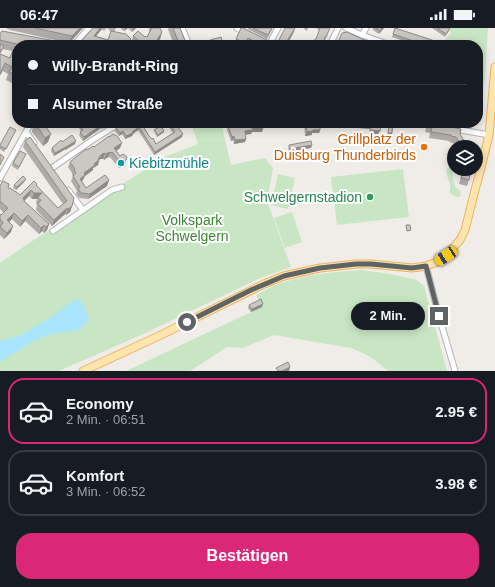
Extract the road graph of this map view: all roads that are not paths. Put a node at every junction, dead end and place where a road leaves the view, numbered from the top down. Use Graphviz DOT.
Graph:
graph roads {
  1 [pos="89,28"];
  2 [pos="182,28"];
  3 [pos="237,28"];
  4 [pos="278,28"];
  5 [pos="338,28"];
  6 [pos="346,28"];
  7 [pos="366,28"];
  8 [pos="362,35"];
  9 [pos="252,36"];
  10 [pos="78,40"];
  11 [pos="187,40"];
  12 [pos="272,40"];
  13 [pos="332,40"];
  14 [pos="376,40"];
  15 [pos="495,67"];
  16 [pos="28,128"];
  17 [pos="112,128"];
  18 [pos="448,128"];
  19 [pos="26,132"];
  20 [pos="489,135"];
  21 [pos="39,150"];
  22 [pos="48,162"];
  23 [pos="52,168"];
  24 [pos="56,174"];
  25 [pos="0,178"];
  26 [pos="65,186"];
  27 [pos="122,187"];
  28 [pos="83,210"];
  29 [pos="53,231"];
  30 [pos="426,266"];
  31 [pos="83,371"];
  32 [pos="455,371"];
  1 -- 10 [label="street"];
  2 -- 11 [label="street"];
  3 -- 9 [label="street"];
  4 -- 12 [label="street"];
  5 -- 13 [label="street"];
  6 -- 8 [label="street"];
  7 -- 8 [label="street"];
  8 -- 14 [label="street"];
  15 -- 20 [label="main road"];
  16 -- 19 [label="street"];
  17 -- 23 [label="street"];
  18 -- 20 [label="street"];
  19 -- 21 [label="street"];
  19 -- 25 [label="street"];
  20 -- 30 [label="main road"];
  22 -- 23 [label="street"];
  23 -- 24 [label="street"];
  26 -- 28 [label="street"];
  27 -- 28 [label="street"];
  28 -- 29 [label="street"];
  30 -- 31 [label="main road"];
  30 -- 32 [label="street"];
}
